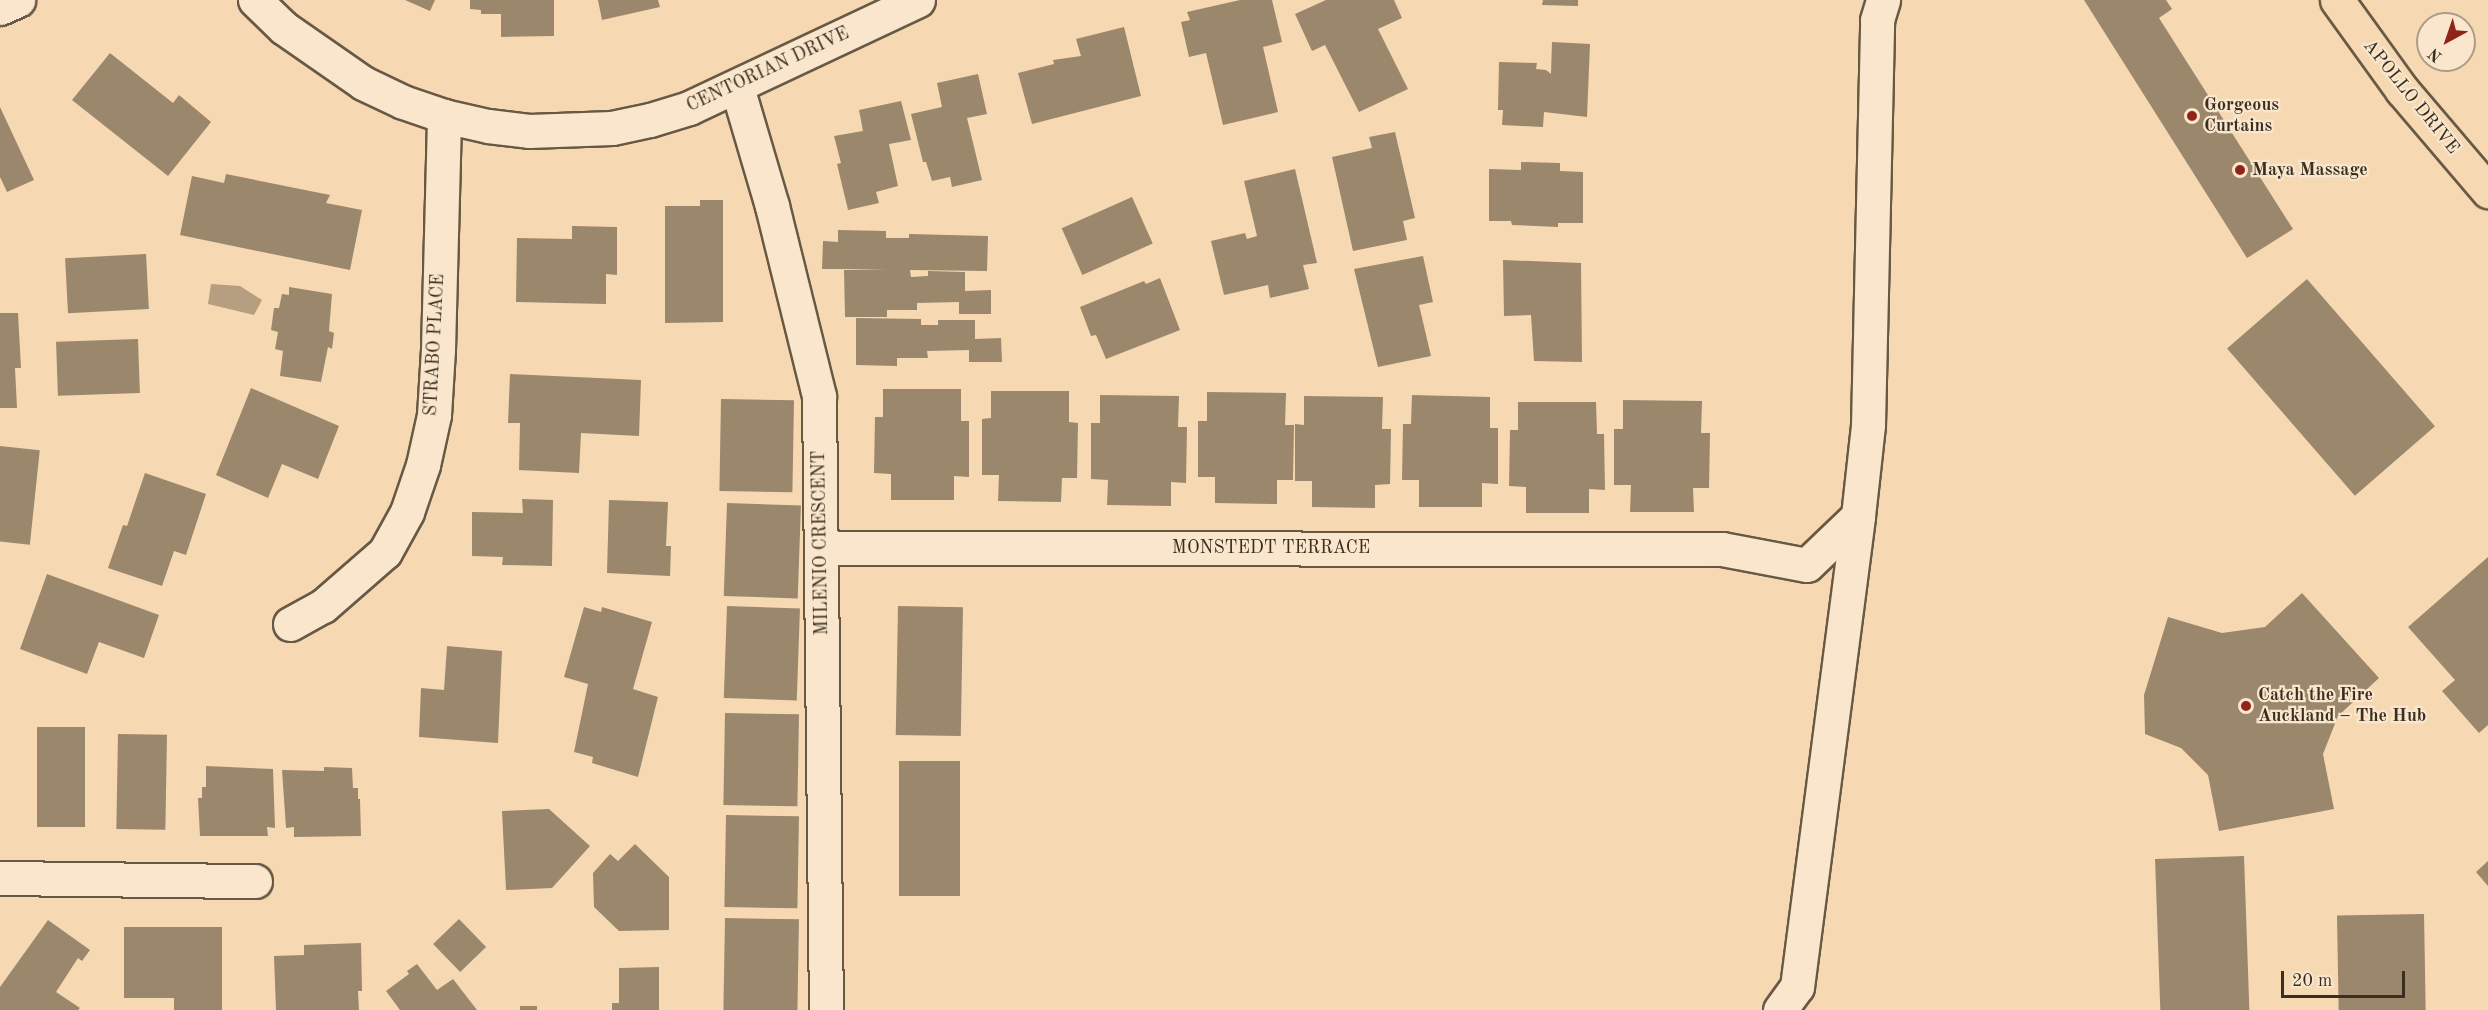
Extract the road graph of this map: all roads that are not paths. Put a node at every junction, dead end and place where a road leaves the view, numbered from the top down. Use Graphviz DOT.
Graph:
graph roads {
  1 [pos="18,0"];
  2 [pos="255,0"];
  3 [pos="918,0"];
  4 [pos="1883,0"];
  5 [pos="2337,0"];
  6 [pos="0,8"];
  7 [pos="737,87"];
  8 [pos="444,116"];
  9 [pos="2488,191"];
  10 [pos="1858,516"];
  11 [pos="821,549"];
  12 [pos="290,624"];
  13 [pos="0,878"];
  14 [pos="255,881"];
  15 [pos="826,1010"];
  16 [pos="1780,1010"];
  1 -- 6 [label="street"];
  2 -- 8 [label="street, CENTORIAN DRIVE"];
  3 -- 7 [label="street, CENTORIAN DRIVE"];
  4 -- 10 [label="street"];
  5 -- 9 [label="main road, APOLLO DRIVE"];
  7 -- 8 [label="street, CENTORIAN DRIVE"];
  7 -- 11 [label="street, MILENIO CRESCENT"];
  8 -- 12 [label="street, STRABO PLACE"];
  10 -- 11 [label="street, MONSTEDT TERRACE"];
  10 -- 16 [label="street"];
  11 -- 15 [label="street, MILENIO CRESCENT"];
  13 -- 14 [label="street"];
}
